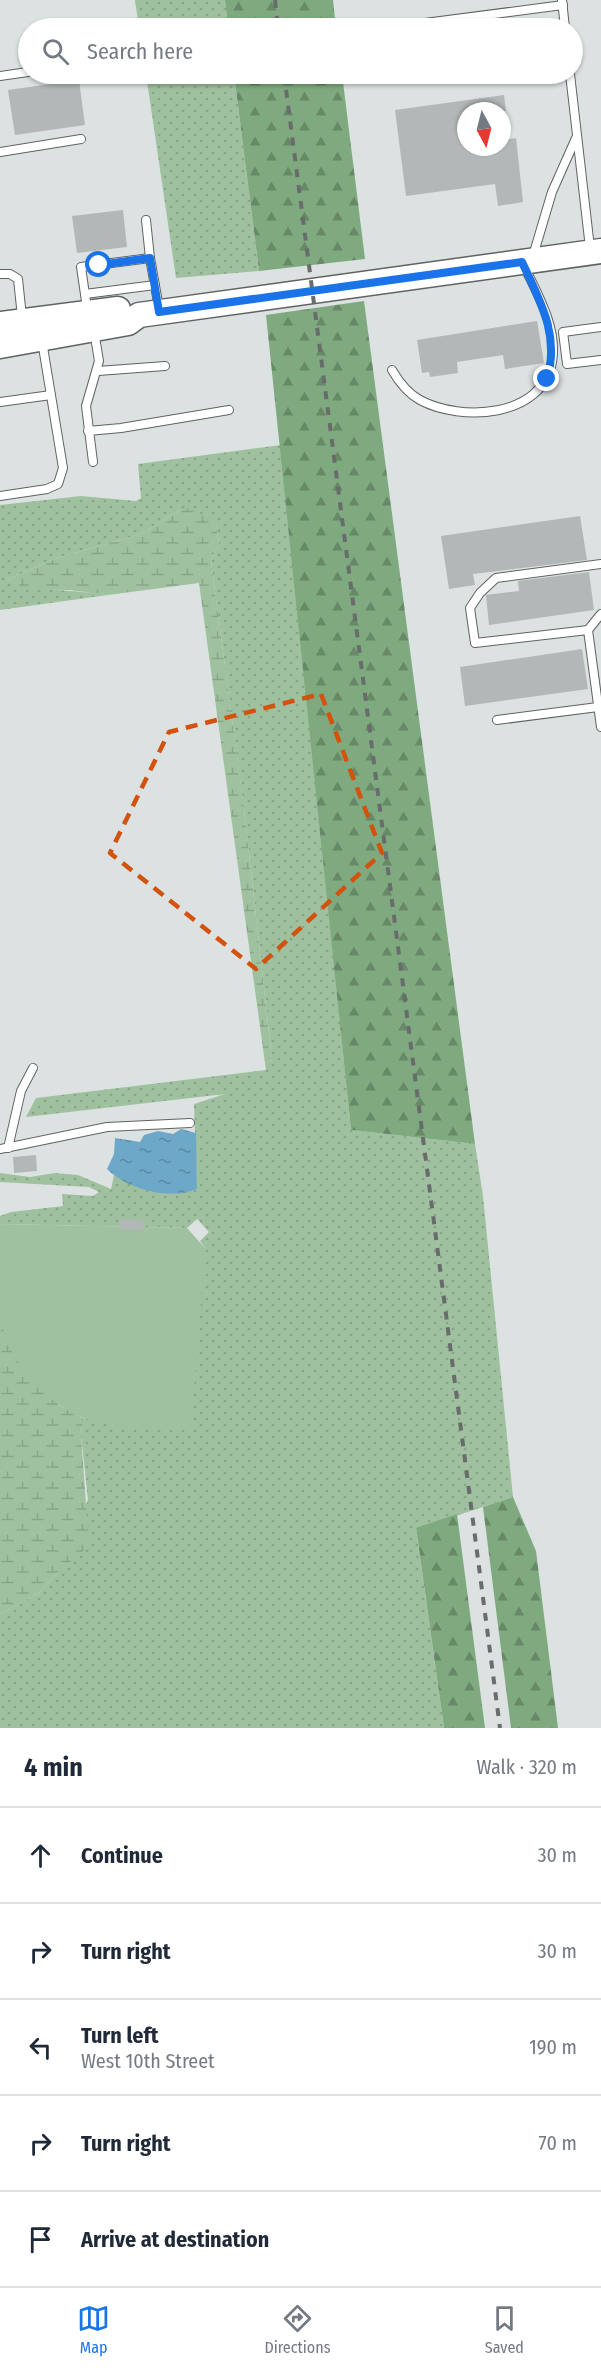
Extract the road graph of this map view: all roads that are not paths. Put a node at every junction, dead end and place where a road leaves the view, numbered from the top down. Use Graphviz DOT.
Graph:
graph roads {
  1 [pos="562,2"];
  2 [pos="458,18"];
  3 [pos="564,18"];
  4 [pos="18,73"];
  5 [pos="0,76"];
  6 [pos="571,84"];
  7 [pos="577,137"];
  8 [pos="81,139"];
  9 [pos="0,152"];
  10 [pos="146,220"];
  11 [pos="596,252"];
  12 [pos="150,258"];
  13 [pos="527,261"];
  14 [pos="0,274"];
  15 [pos="155,285"];
  16 [pos="89,312"];
  17 [pos="149,314"];
  18 [pos="11,323"];
  19 [pos="601,327"];
  20 [pos="41,338"];
  21 [pos="0,346"];
  22 [pos="601,360"];
  23 [pos="165,366"];
  24 [pos="392,369"];
  25 [pos="98,371"];
  26 [pos="51,395"];
  27 [pos="0,402"];
  28 [pos="229,410"];
  29 [pos="88,431"];
  30 [pos="93,462"];
  31 [pos="0,496"];
  32 [pos="601,564"];
  33 [pos="601,614"];
  34 [pos="588,630"];
  35 [pos="598,707"];
  36 [pos="497,720"];
  37 [pos="601,727"];
  38 [pos="33,1068"];
  39 [pos="190,1123"];
  40 [pos="4,1148"];
  1 -- 2 [label="lane"];
  1 -- 3 [label="lane"];
  4 -- 5 [label="lane"];
  6 -- 7 [label="lane"];
  7 -- 11 [label="lane"];
  7 -- 13 [label="lane"];
  8 -- 9 [label="lane"];
  10 -- 12 [label="lane"];
  11 -- 13 [label="main road"];
  12 -- 15 [label="lane"];
  12 -- 16 [label="lane"];
  13 -- 17 [label="main road"];
  13 -- 24 [label="lane"];
  14 -- 18 [label="lane"];
  15 -- 16 [label="lane"];
  15 -- 17 [label="lane"];
  16 -- 17 [label="main road"];
  16 -- 18 [label="main road"];
  16 -- 20 [label="main road"];
  16 -- 25 [label="lane"];
  19 -- 22 [label="lane"];
  20 -- 21 [label="main road"];
  20 -- 26 [label="lane"];
  23 -- 25 [label="lane"];
  25 -- 29 [label="lane"];
  26 -- 27 [label="lane"];
  26 -- 31 [label="lane"];
  28 -- 29 [label="lane"];
  29 -- 30 [label="lane"];
  32 -- 34 [label="lane"];
  33 -- 34 [label="lane"];
  34 -- 35 [label="lane"];
  35 -- 36 [label="lane"];
  35 -- 37 [label="lane"];
  38 -- 40 [label="lane"];
  39 -- 40 [label="lane"];
}
